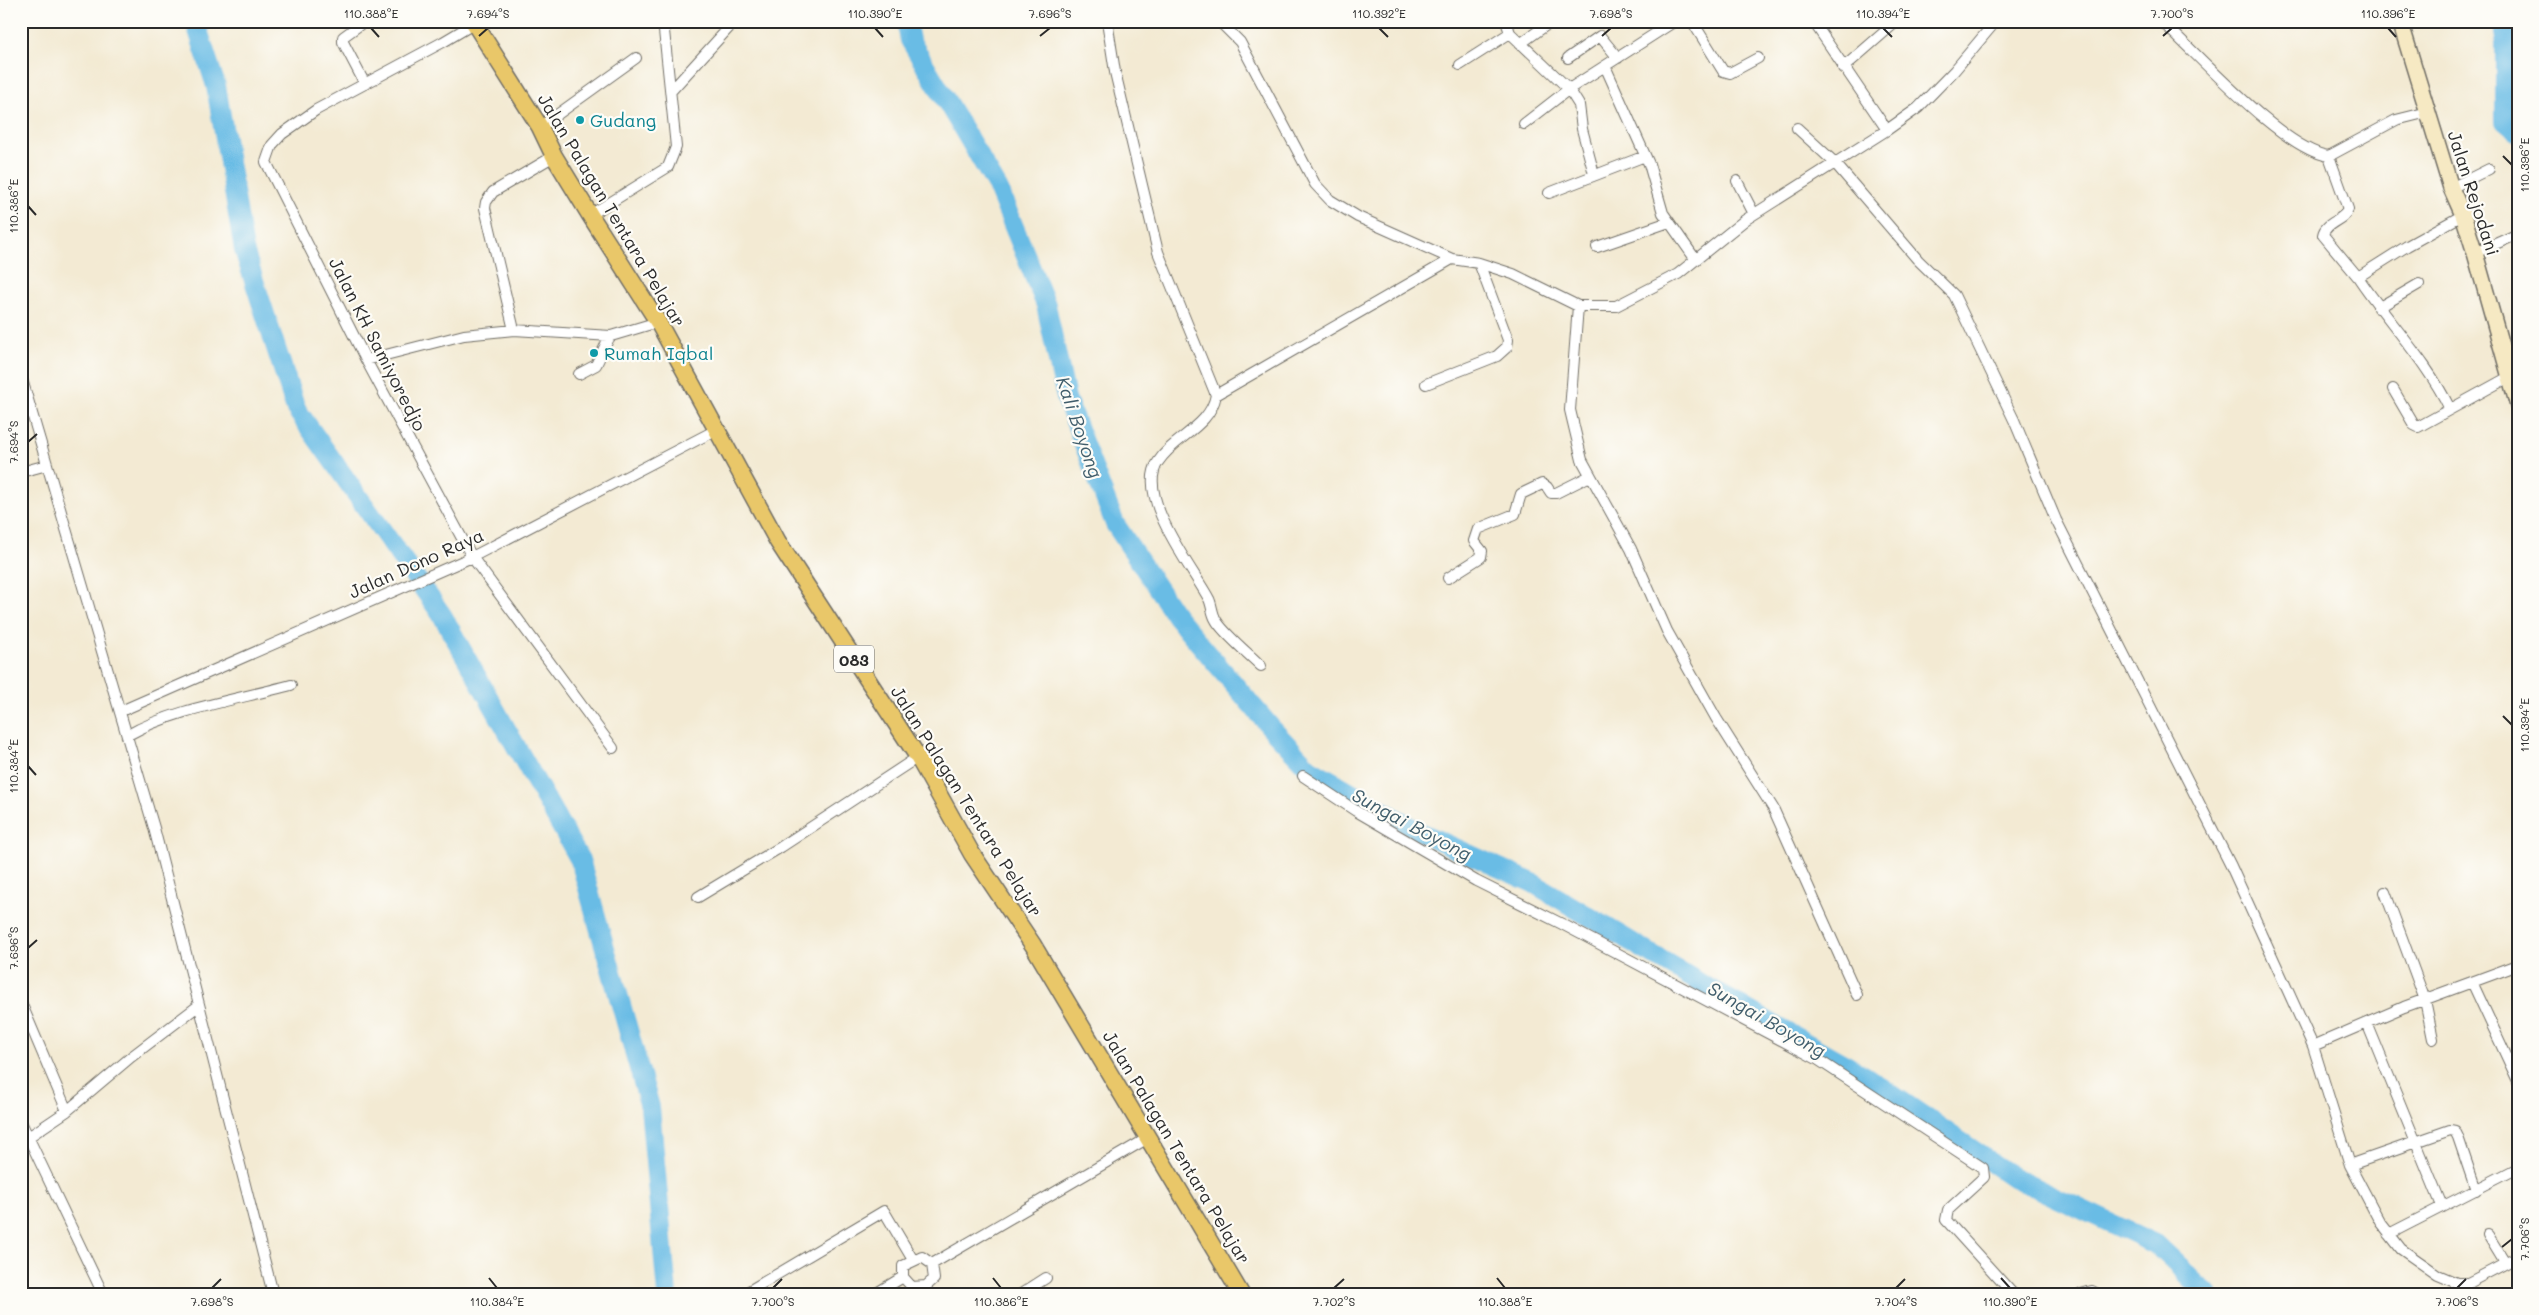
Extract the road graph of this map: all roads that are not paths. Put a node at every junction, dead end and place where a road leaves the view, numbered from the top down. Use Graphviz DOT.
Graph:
graph roads {
  1 [pos="365,21"];
  2 [pos="663,21"];
  3 [pos="735,21"];
  4 [pos="1107,21"];
  5 [pos="1219,21"];
  6 [pos="1506,21"];
  7 [pos="1552,21"];
  8 [pos="1675,21"];
  9 [pos="1692,21"];
  10 [pos="1813,21"];
  11 [pos="1897,21"];
  12 [pos="2161,21"];
  13 [pos="2400,21"];
  14 [pos="474,22"];
  15 [pos="1994,22"];
  16 [pos="1510,33"];
  17 [pos="1520,44"];
  18 [pos="636,58"];
  19 [pos="1568,58"];
  20 [pos="1618,58"];
  21 [pos="1758,58"];
  22 [pos="1460,64"];
  23 [pos="1605,66"];
  24 [pos="1843,68"];
  25 [pos="365,84"];
  26 [pos="1569,89"];
  27 [pos="671,91"];
  28 [pos="2428,112"];
  29 [pos="1524,124"];
  30 [pos="540,128"];
  31 [pos="1797,128"];
  32 [pos="1887,130"];
  33 [pos="554,156"];
  34 [pos="1646,156"];
  35 [pos="2330,156"];
  36 [pos="1834,162"];
  37 [pos="2489,169"];
  38 [pos="1594,174"];
  39 [pos="1737,181"];
  40 [pos="2451,188"];
  41 [pos="1549,193"];
  42 [pos="1754,214"];
  43 [pos="590,215"];
  44 [pos="2463,215"];
  45 [pos="1669,222"];
  46 [pos="2518,234"];
  47 [pos="1597,247"];
  48 [pos="2475,253"];
  49 [pos="1452,259"];
  50 [pos="1696,260"];
  51 [pos="1479,263"];
  52 [pos="2358,277"];
  53 [pos="2419,284"];
  54 [pos="1578,306"];
  55 [pos="2378,308"];
  56 [pos="658,322"];
  57 [pos="514,330"];
  58 [pos="610,336"];
  59 [pos="366,360"];
  60 [pos="580,374"];
  61 [pos="21,376"];
  62 [pos="2509,377"];
  63 [pos="1426,384"];
  64 [pos="2393,389"];
  65 [pos="1216,395"];
  66 [pos="2518,406"];
  67 [pos="2450,409"];
  68 [pos="716,430"];
  69 [pos="47,465"];
  70 [pos="21,472"];
  71 [pos="1590,476"];
  72 [pos="472,557"];
  73 [pos="1448,578"];
  74 [pos="1261,666"];
  75 [pos="291,685"];
  76 [pos="121,711"];
  77 [pos="128,735"];
  78 [pos="613,748"];
  79 [pos="918,757"];
  80 [pos="1303,776"];
  81 [pos="2385,892"];
  82 [pos="698,897"];
  83 [pos="2518,965"];
  84 [pos="2472,982"];
  85 [pos="1857,994"];
  86 [pos="2424,1000"];
  87 [pos="22,1005"];
  88 [pos="198,1006"];
  89 [pos="2367,1023"];
  90 [pos="2433,1039"];
  91 [pos="2313,1046"];
  92 [pos="2518,1080"];
  93 [pos="67,1111"];
  94 [pos="21,1122"];
  95 [pos="1148,1138"];
  96 [pos="26,1140"];
  97 [pos="2416,1142"];
  98 [pos="2350,1165"];
  99 [pos="2518,1168"];
  100 [pos="2476,1190"];
  101 [pos="2442,1206"];
  102 [pos="2389,1234"];
  103 [pos="2488,1235"];
  104 [pos="2518,1257"];
  105 [pos="913,1260"];
  106 [pos="2505,1263"];
  107 [pos="932,1264"];
  108 [pos="903,1277"];
  109 [pos="1046,1278"];
  110 [pos="928,1290"];
  111 [pos="103,1294"];
  112 [pos="273,1294"];
  113 [pos="744,1294"];
  114 [pos="875,1294"];
  115 [pos="1021,1294"];
  116 [pos="1241,1294"];
  117 [pos="2013,1294"];
  118 [pos="2081,1294"];
  119 [pos="2098,1294"];
  1 -- 25 [label="street"];
  2 -- 27 [label="street"];
  3 -- 27 [label="street"];
  4 -- 65 [label="street"];
  5 -- 49 [label="street"];
  6 -- 16 [label="street"];
  7 -- 17 [label="street"];
  8 -- 20 [label="street"];
  9 -- 21 [label="street"];
  10 -- 24 [label="street"];
  11 -- 24 [label="street"];
  12 -- 35 [label="street"];
  13 -- 28 [label="main road, Jalan Rejodani"];
  14 -- 25 [label="street, Jalan KH Samiyoredjo"];
  14 -- 30 [label="main road, Jalan Palagan Tentara Pelajar / 083"];
  15 -- 32 [label="street"];
  16 -- 17 [label="street"];
  16 -- 22 [label="street"];
  17 -- 26 [label="street"];
  18 -- 30 [label="street"];
  19 -- 20 [label="street"];
  20 -- 23 [label="street"];
  23 -- 26 [label="street"];
  23 -- 34 [label="street"];
  24 -- 32 [label="street"];
  25 -- 59 [label="street, Jalan KH Samiyoredjo"];
  26 -- 29 [label="street"];
  26 -- 38 [label="street"];
  27 -- 43 [label="street"];
  28 -- 35 [label="street"];
  28 -- 40 [label="main road, Jalan Rejodani"];
  30 -- 33 [label="main road, Jalan Palagan Tentara Pelajar / 083"];
  31 -- 36 [label="street"];
  32 -- 36 [label="street"];
  33 -- 43 [label="main road, Jalan Palagan Tentara Pelajar / 083"];
  33 -- 57 [label="street"];
  34 -- 38 [label="street"];
  34 -- 45 [label="street"];
  35 -- 52 [label="street"];
  36 -- 42 [label="street"];
  36 -- 91 [label="street"];
  37 -- 40 [label="street"];
  38 -- 41 [label="street"];
  39 -- 42 [label="street"];
  40 -- 44 [label="main road, Jalan Rejodani"];
  42 -- 50 [label="street"];
  43 -- 56 [label="main road, Jalan Palagan Tentara Pelajar / 083"];
  44 -- 48 [label="main road, Jalan Rejodani"];
  44 -- 52 [label="street"];
  45 -- 47 [label="street"];
  45 -- 50 [label="street"];
  46 -- 48 [label="street"];
  48 -- 62 [label="main road, Jalan Rejodani"];
  49 -- 51 [label="street"];
  49 -- 65 [label="street"];
  50 -- 54 [label="street"];
  51 -- 54 [label="street"];
  51 -- 63 [label="street"];
  52 -- 55 [label="street"];
  53 -- 55 [label="street"];
  54 -- 71 [label="street"];
  55 -- 67 [label="street"];
  56 -- 58 [label="street"];
  56 -- 68 [label="main road, Jalan Palagan Tentara Pelajar / 083"];
  57 -- 58 [label="street"];
  57 -- 59 [label="street"];
  58 -- 60 [label="street"];
  59 -- 72 [label="street, Jalan KH Samiyoredjo"];
  61 -- 69 [label="street"];
  62 -- 66 [label="main road, Jalan Rejodani"];
  62 -- 67 [label="street"];
  64 -- 67 [label="street"];
  65 -- 74 [label="street"];
  68 -- 72 [label="street, Jalan Dono Raya"];
  68 -- 79 [label="main road, Jalan Palagan Tentara Pelajar / 083"];
  69 -- 70 [label="street"];
  69 -- 76 [label="street"];
  71 -- 73 [label="street"];
  71 -- 85 [label="street"];
  72 -- 76 [label="street, Jalan Dono Raya"];
  72 -- 78 [label="street, Jalan KH Samiyoredjo"];
  75 -- 77 [label="street"];
  76 -- 77 [label="street"];
  77 -- 88 [label="street"];
  79 -- 82 [label="street"];
  79 -- 95 [label="main road, Jalan Palagan Tentara Pelajar / 083"];
  80 -- 117 [label="street"];
  81 -- 86 [label="street"];
  83 -- 84 [label="street"];
  84 -- 86 [label="street"];
  84 -- 92 [label="street"];
  86 -- 89 [label="street"];
  86 -- 90 [label="street"];
  87 -- 93 [label="street"];
  88 -- 93 [label="street"];
  88 -- 112 [label="street"];
  89 -- 91 [label="street"];
  89 -- 97 [label="street"];
  91 -- 98 [label="street"];
  93 -- 96 [label="street"];
  94 -- 96 [label="street"];
  95 -- 107 [label="street"];
  95 -- 116 [label="main road, Jalan Palagan Tentara Pelajar / 083"];
  96 -- 111 [label="street"];
  97 -- 98 [label="street"];
  97 -- 100 [label="street"];
  97 -- 101 [label="street"];
  98 -- 102 [label="street"];
  99 -- 100 [label="street"];
  100 -- 101 [label="street"];
  101 -- 102 [label="street"];
  102 -- 106 [label="street"];
  103 -- 106 [label="street"];
  104 -- 106 [label="street"];
  105 -- 107 [label="street"];
  105 -- 108 [label="street"];
  105 -- 113 [label="street"];
  107 -- 110 [label="street"];
  108 -- 110 [label="street"];
  108 -- 114 [label="street"];
  109 -- 115 [label="street"];
  118 -- 119 [label="street"];
}
